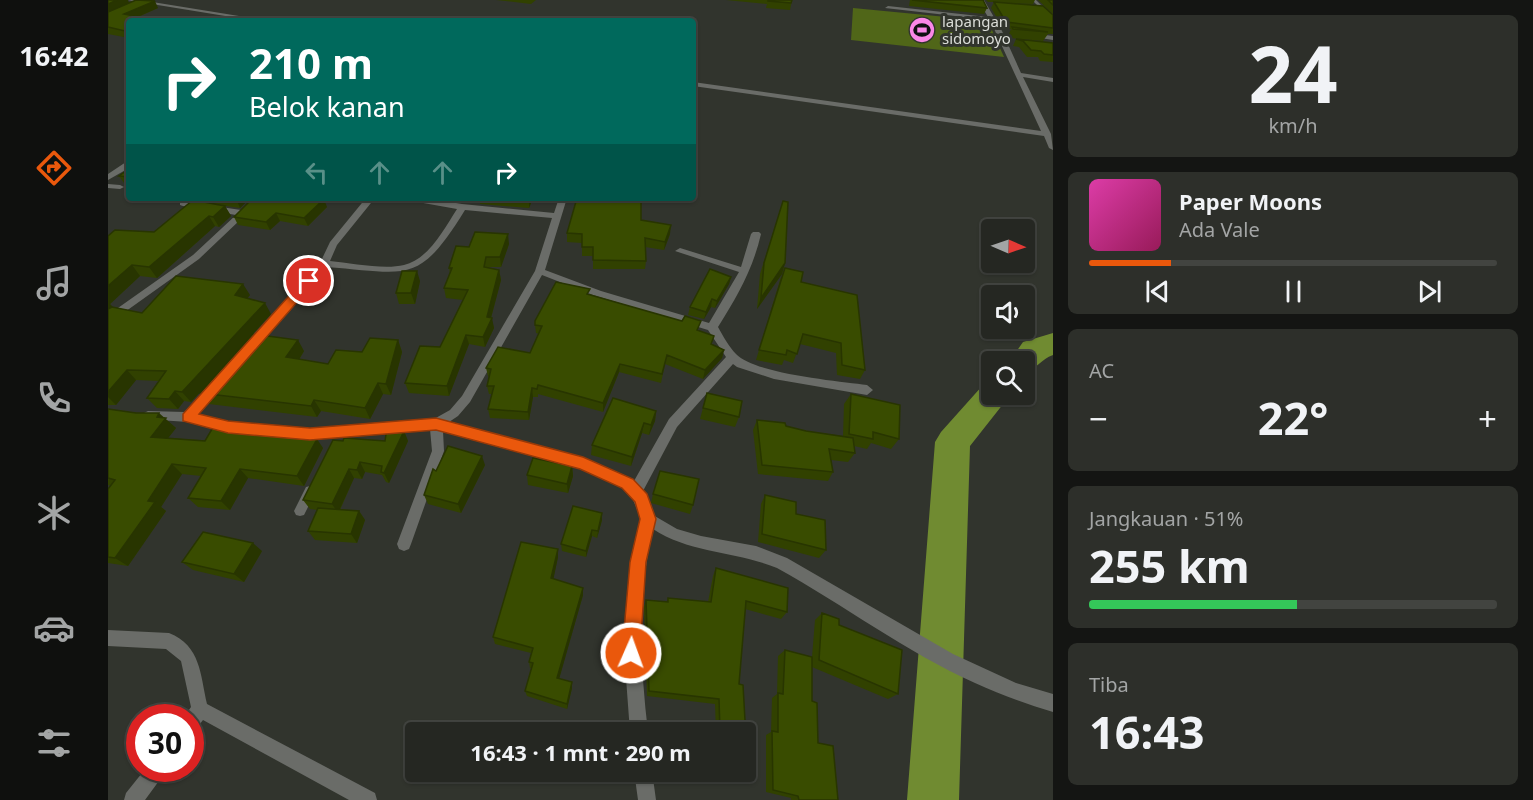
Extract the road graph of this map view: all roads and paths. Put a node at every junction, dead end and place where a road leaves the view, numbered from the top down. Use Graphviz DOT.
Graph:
graph roads {
  1 [pos="1034,0"];
  2 [pos="131,3"];
  3 [pos="983,3"];
  4 [pos="996,6"];
  5 [pos="1053,7"];
  6 [pos="888,8"];
  7 [pos="1041,8"];
  8 [pos="1031,9"];
  9 [pos="247,18"];
  10 [pos="992,19"];
  11 [pos="1053,20"];
  12 [pos="999,31"];
  13 [pos="1010,32"];
  14 [pos="1021,34"];
  15 [pos="1053,38"];
  16 [pos="1002,41"];
  17 [pos="1014,42"];
  18 [pos="1017,74"];
  19 [pos="1053,80"];
  20 [pos="696,84"];
  21 [pos="1047,134"];
  22 [pos="1053,148"];
  23 [pos="126,166"];
  24 [pos="108,178"];
  25 [pos="108,186"];
  26 [pos="120,187"];
  27 [pos="256,201"];
  28 [pos="368,201"];
  29 [pos="429,201"];
  30 [pos="562,201"];
  31 [pos="183,203"];
  32 [pos="462,207"];
  33 [pos="242,213"];
  34 [pos="558,216"];
  35 [pos="756,234"];
  36 [pos="680,251"];
  37 [pos="324,264"];
  38 [pos="540,271"];
  39 [pos="745,271"];
  40 [pos="108,320"];
  41 [pos="712,327"];
  42 [pos="732,357"];
  43 [pos="241,358"];
  44 [pos="225,375"];
  45 [pos="867,390"];
  46 [pos="138,415"];
  47 [pos="188,417"];
  48 [pos="436,424"];
  49 [pos="315,482"];
  50 [pos="636,491"];
  51 [pos="300,511"];
  52 [pos="648,519"];
  53 [pos="404,544"];
  54 [pos="108,638"];
  55 [pos="194,704"];
  56 [pos="1053,704"];
  57 [pos="204,720"];
  58 [pos="638,722"];
  59 [pos="147,782"];
  60 [pos="644,782"];
  61 [pos="133,800"];
  62 [pos="368,800"];
  63 [pos="646,800"];
  1 -- 7 [label="lane"];
  2 -- 9 [label="street"];
  3 -- 4 [label="lane"];
  3 -- 10 [label="street"];
  5 -- 7 [label="lane"];
  6 -- 10 [label="street"];
  7 -- 8 [label="lane"];
  7 -- 11 [label="lane"];
  10 -- 12 [label="street"];
  12 -- 13 [label="street"];
  12 -- 16 [label="street"];
  14 -- 15 [label="street"];
  16 -- 17 [label="street"];
  16 -- 18 [label="street"];
  18 -- 19 [label="street"];
  18 -- 21 [label="street"];
  20 -- 21 [label="street"];
  21 -- 22 [label="street"];
  23 -- 24 [label="street"];
  25 -- 26 [label="lane"];
  27 -- 33 [label="street"];
  28 -- 37 [label="street"];
  29 -- 32 [label="street"];
  30 -- 34 [label="street"];
  31 -- 33 [label="street"];
  32 -- 34 [label="street"];
  32 -- 37 [label="street"];
  33 -- 40 [label="street"];
  34 -- 38 [label="street"];
  35 -- 39 [label="street"];
  36 -- 39 [label="street"];
  37 -- 43 [label="street"];
  38 -- 41 [label="street"];
  38 -- 48 [label="street"];
  39 -- 41 [label="street"];
  41 -- 42 [label="street"];
  42 -- 45 [label="street"];
  42 -- 50 [label="street"];
  44 -- 47 [label="street"];
  46 -- 47 [label="street"];
  47 -- 48 [label="street"];
  48 -- 50 [label="street"];
  48 -- 53 [label="street"];
  49 -- 51 [label="lane"];
  50 -- 52 [label="street"];
  52 -- 56 [label="street"];
  52 -- 58 [label="street"];
  54 -- 55 [label="street"];
  57 -- 62 [label="street"];
  59 -- 61 [label="street"];
  60 -- 63 [label="street"];
}
